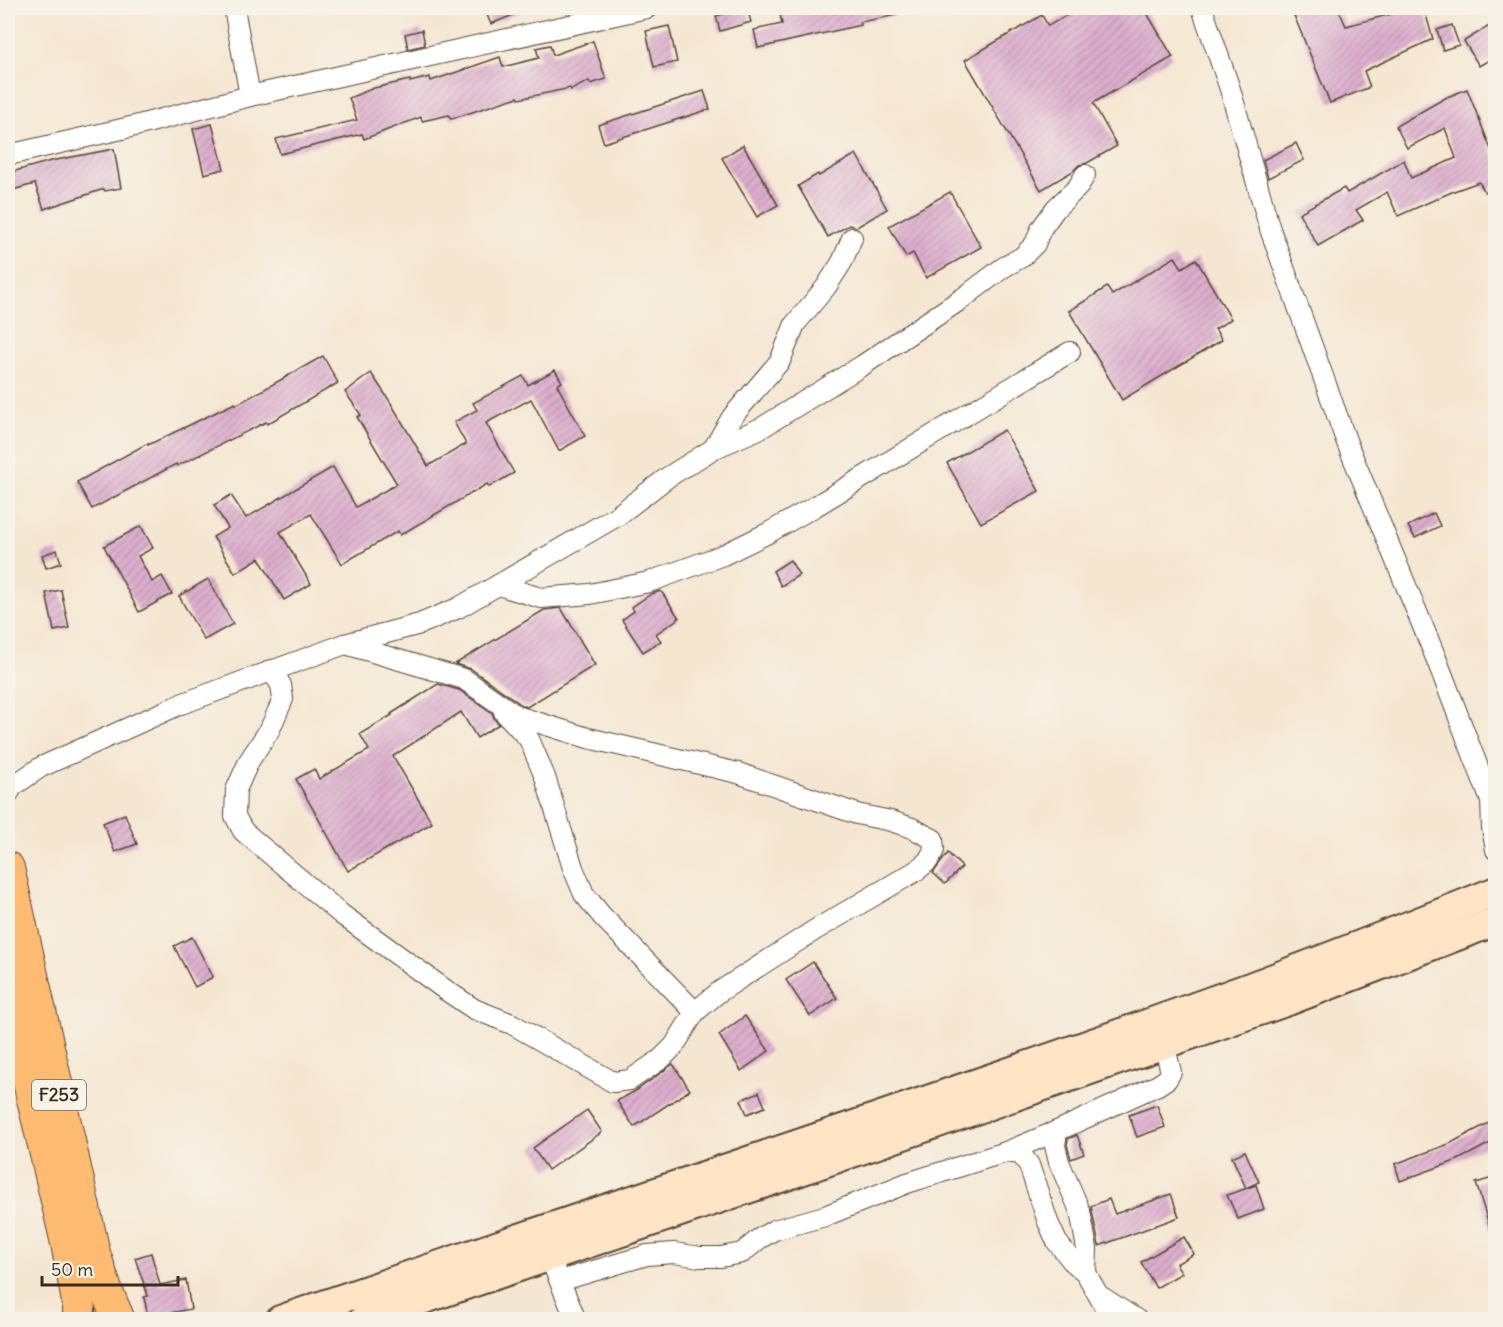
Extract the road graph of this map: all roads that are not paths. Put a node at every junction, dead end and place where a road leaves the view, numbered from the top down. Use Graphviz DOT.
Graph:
graph roads {
  1 [pos="234,8"];
  2 [pos="647,8"];
  3 [pos="1202,8"];
  4 [pos="250,96"];
  5 [pos="8,156"];
  6 [pos="1085,175"];
  7 [pos="852,238"];
  8 [pos="1070,352"];
  9 [pos="713,449"];
  10 [pos="498,585"];
  11 [pos="345,644"];
  12 [pos="271,670"];
  13 [pos="491,699"];
  14 [pos="8,794"];
  15 [pos="1496,850"];
  16 [pos="8,868"];
  17 [pos="1496,891"];
  18 [pos="1496,921"];
  19 [pos="8,993"];
  20 [pos="695,1012"];
  21 [pos="1164,1044"];
  22 [pos="1057,1131"];
  23 [pos="1006,1152"];
  24 [pos="555,1269"];
  25 [pos="1086,1273"];
  26 [pos="1100,1296"];
  27 [pos="79,1320"];
  28 [pos="119,1320"];
  29 [pos="280,1320"];
  30 [pos="363,1320"];
  31 [pos="576,1320"];
  32 [pos="1112,1320"];
  33 [pos="1137,1320"];
  1 -- 4 [label="street"];
  2 -- 4 [label="street"];
  3 -- 15 [label="street"];
  4 -- 5 [label="street"];
  6 -- 9 [label="street"];
  7 -- 9 [label="street"];
  8 -- 10 [label="street"];
  9 -- 10 [label="street"];
  10 -- 11 [label="street"];
  11 -- 12 [label="street"];
  11 -- 13 [label="street"];
  12 -- 14 [label="street"];
  12 -- 20 [label="street"];
  13 -- 20 [label="street"];
  13 -- 20 [label="street"];
  16 -- 28 [label="main road, F253"];
  17 -- 29 [label="main road"];
  18 -- 21 [label="main road"];
  19 -- 27 [label="main road, F253"];
  21 -- 22 [label="street"];
  21 -- 24 [label="main road"];
  22 -- 23 [label="street"];
  22 -- 25 [label="street"];
  23 -- 24 [label="street"];
  23 -- 25 [label="street"];
  24 -- 30 [label="main road"];
  24 -- 31 [label="street"];
  25 -- 26 [label="street"];
  26 -- 32 [label="street"];
  26 -- 33 [label="street"];
}
